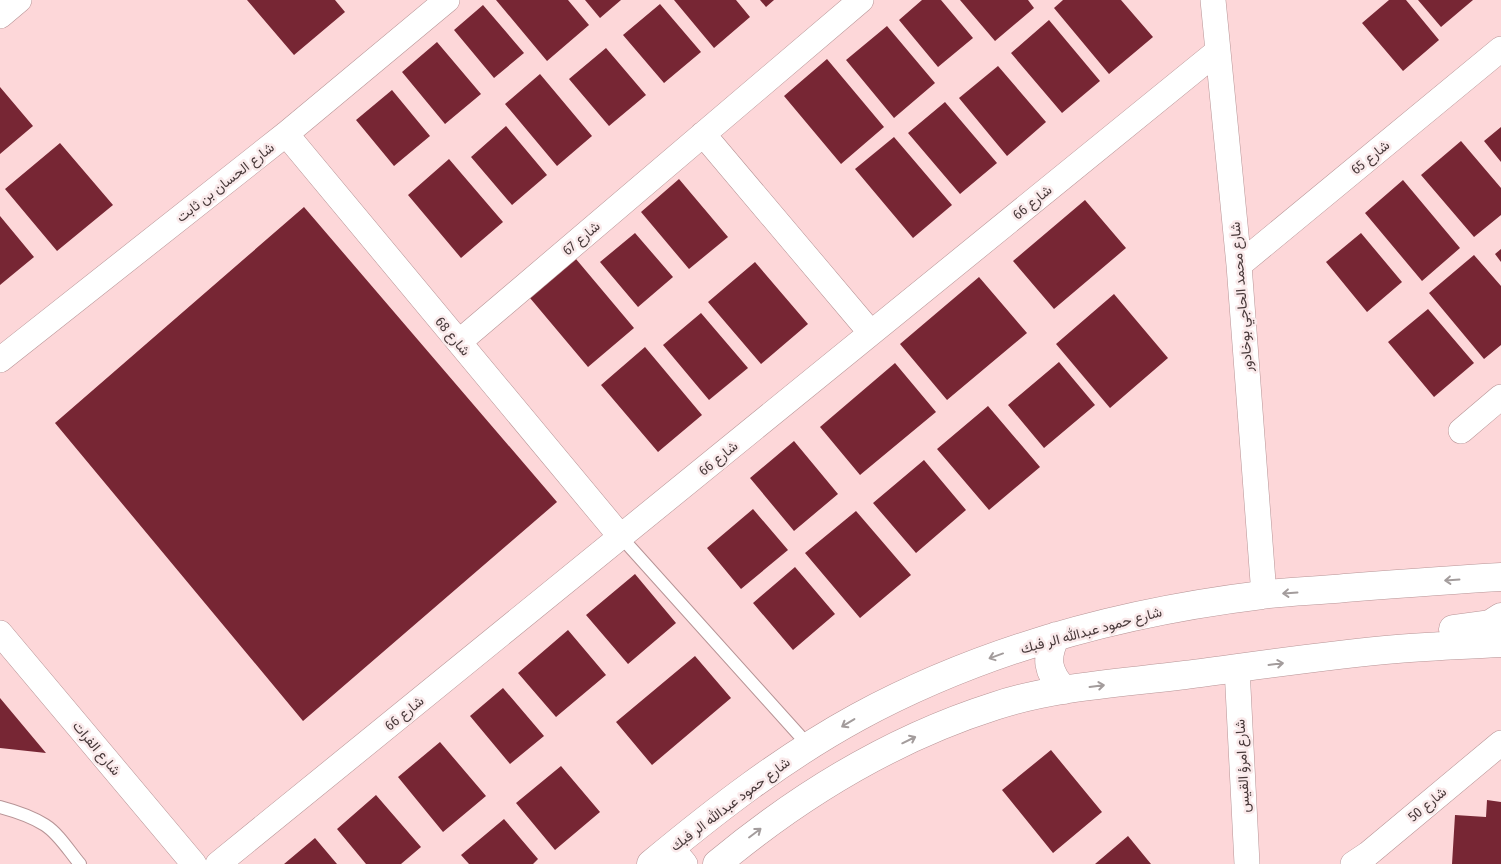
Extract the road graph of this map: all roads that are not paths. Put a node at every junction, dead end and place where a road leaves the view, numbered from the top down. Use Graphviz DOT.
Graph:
graph roads {
  1 [pos="19,0"];
  2 [pos="447,0"];
  3 [pos="861,0"];
  4 [pos="1214,0"];
  5 [pos="0,16"];
  6 [pos="1501,49"];
  7 [pos="1218,51"];
  8 [pos="286,134"];
  9 [pos="703,134"];
  10 [pos="1239,265"];
  11 [pos="871,333"];
  12 [pos="459,342"];
  13 [pos="0,360"];
  14 [pos="1501,397"];
  15 [pos="1461,431"];
  16 [pos="621,537"];
  17 [pos="1499,579"];
  18 [pos="1264,594"];
  19 [pos="1501,617"];
  20 [pos="0,633"];
  21 [pos="1056,636"];
  22 [pos="1501,643"];
  23 [pos="1397,649"];
  24 [pos="1237,668"];
  25 [pos="1064,690"];
  26 [pos="1501,743"];
  27 [pos="809,746"];
  28 [pos="0,807"];
  29 [pos="669,859"];
  30 [pos="80,864"];
  31 [pos="194,864"];
  32 [pos="218,864"];
  33 [pos="717,864"];
  34 [pos="1247,864"];
  35 [pos="1353,864"];
  1 -- 5 [label="street"];
  2 -- 8 [label="street, شارع الحسان بن ثابت"];
  3 -- 9 [label="street, شارع 67"];
  4 -- 7 [label="street, شارع محمد الحاجي بوخادور"];
  6 -- 10 [label="street, شارع 65"];
  7 -- 10 [label="street, شارع محمد الحاجي بوخادور"];
  7 -- 11 [label="street, شارع 66"];
  8 -- 12 [label="street, شارع 68"];
  8 -- 13 [label="street, شارع الحسان بن ثابت"];
  9 -- 11 [label="street"];
  9 -- 12 [label="street, شارع 67"];
  10 -- 18 [label="street, شارع محمد الحاجي بوخادور"];
  11 -- 16 [label="street, شارع 66"];
  12 -- 16 [label="street, شارع 68"];
  14 -- 15 [label="street"];
  16 -- 27 [label="lane"];
  16 -- 32 [label="street, شارع 66"];
  17 -- 18 [label="street, شارع حمود عبدالله الر فبك, one-way"];
  18 -- 21 [label="street, شارع حمود عبدالله الر فبك"];
  19 -- 23 [label="street"];
  20 -- 31 [label="street, شارع الفرات"];
  21 -- 25 [label="street"];
  21 -- 27 [label="street, شارع حمود عبدالله الر فبك, one-way"];
  22 -- 23 [label="street"];
  24 -- 23 [label="street, one-way"];
  25 -- 24 [label="street, one-way"];
  24 -- 34 [label="street, شارع امرؤ القيس"];
  33 -- 25 [label="street, one-way"];
  26 -- 35 [label="street, شارع 50"];
  27 -- 29 [label="street, شارع حمود عبدالله الر فبك"];
  28 -- 30 [label="lane"];
}
